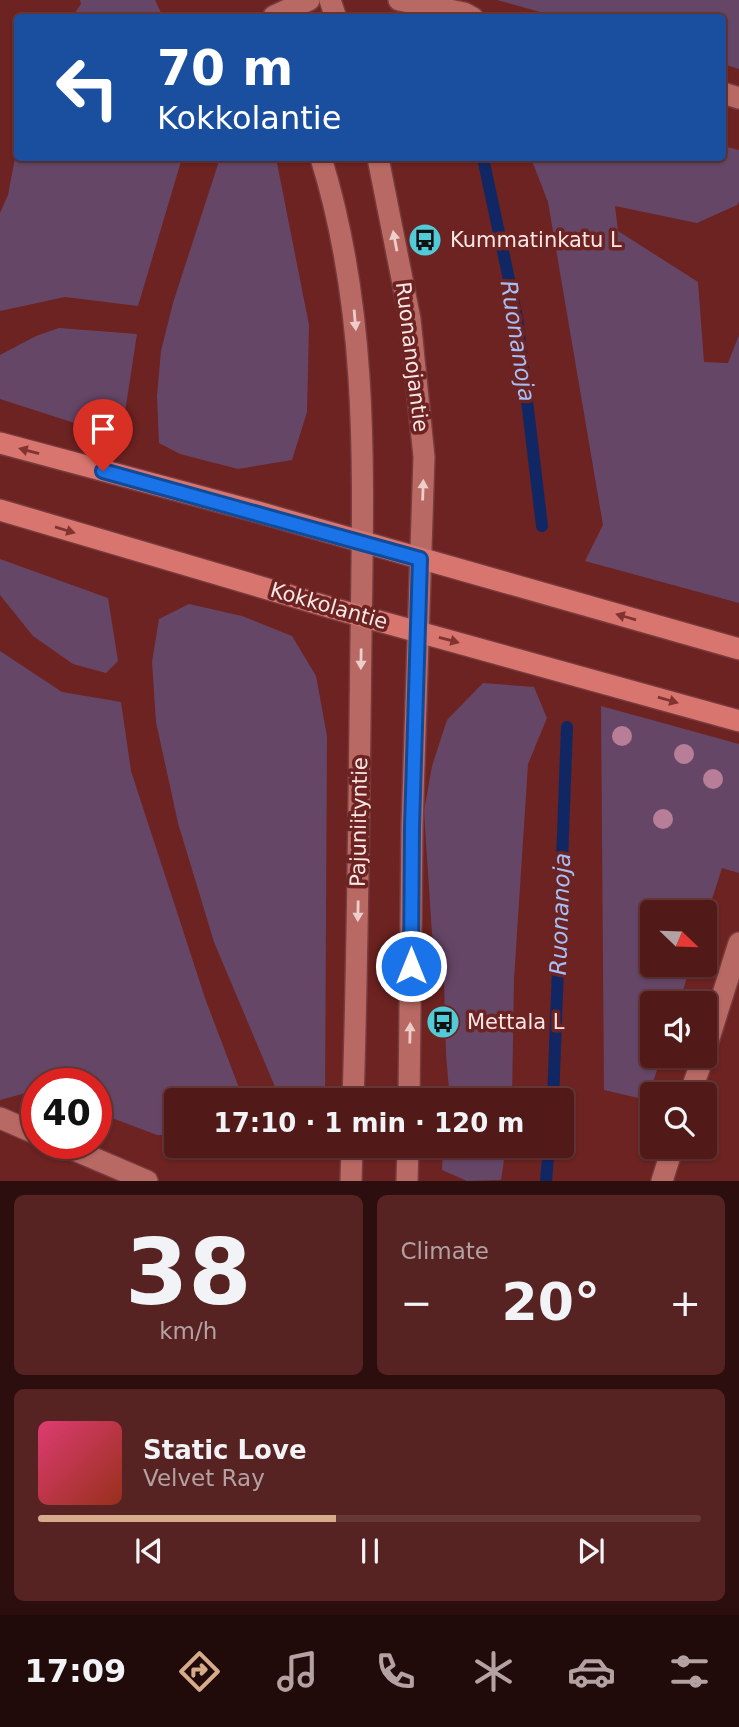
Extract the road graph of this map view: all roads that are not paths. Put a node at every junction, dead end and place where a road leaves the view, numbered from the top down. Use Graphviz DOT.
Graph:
graph roads {
  1 [pos="309,0"];
  2 [pos="399,0"];
  3 [pos="272,11"];
  4 [pos="457,14"];
  5 [pos="322,161"];
  6 [pos="379,161"];
  7 [pos="0,443"];
  8 [pos="0,510"];
  9 [pos="363,542"];
  10 [pos="420,559"];
  11 [pos="361,616"];
  12 [pos="419,632"];
  13 [pos="739,649"];
  14 [pos="739,721"];
  15 [pos="739,943"];
  16 [pos="717,1012"];
  17 [pos="353,1088"];
  18 [pos="409,1088"];
  19 [pos="0,1118"];
  20 [pos="21,1127"];
  21 [pos="352,1158"];
  22 [pos="408,1158"];
  23 [pos="95,1159"];
  24 [pos="669,1159"];
  25 [pos="147,1181"];
  26 [pos="351,1181"];
  27 [pos="407,1181"];
  28 [pos="662,1181"];
  1 -- 3 [label="street"];
  2 -- 4 [label="street"];
  5 -- 9 [label="street, one-way"];
  10 -- 6 [label="street, Ruonanojantie, one-way"];
  9 -- 7 [label="main road, one-way"];
  8 -- 11 [label="main road, Kokkolantie, one-way"];
  9 -- 10 [label="main road"];
  9 -- 11 [label="street, Pajuniityntie"];
  10 -- 12 [label="street"];
  13 -- 10 [label="main road, one-way"];
  11 -- 12 [label="main road, Kokkolantie"];
  11 -- 17 [label="street, Pajuniityntie, one-way"];
  12 -- 14 [label="main road, Kokkolantie, one-way"];
  18 -- 12 [label="street, one-way"];
  15 -- 16 [label="street"];
  19 -- 20 [label="street"];
  21 -- 26 [label="street"];
  22 -- 27 [label="street"];
  23 -- 25 [label="street"];
  24 -- 28 [label="street"];
}
